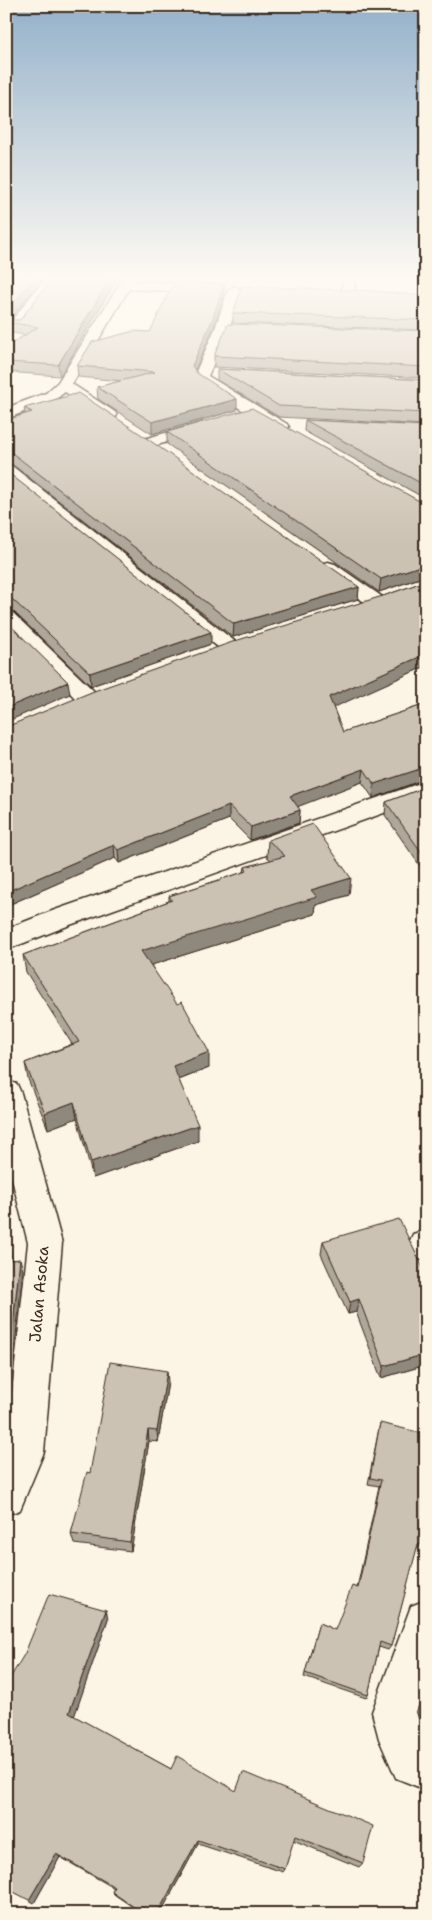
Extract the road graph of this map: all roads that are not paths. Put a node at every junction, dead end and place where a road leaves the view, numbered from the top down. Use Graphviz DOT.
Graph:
graph roads {
  1 [pos="76,366"];
  2 [pos="206,366"];
  3 [pos="202,372"];
  4 [pos="221,374"];
  5 [pos="64,385"];
  6 [pos="254,412"];
  7 [pos="6,414"];
  8 [pos="236,418"];
  9 [pos="216,423"];
  10 [pos="292,428"];
  11 [pos="150,442"];
  12 [pos="166,454"];
  13 [pos="6,470"];
  14 [pos="312,557"];
  15 [pos="350,611"];
  16 [pos="6,617"];
  17 [pos="231,647"];
  18 [pos="87,698"];
  19 [pos="426,789"];
  20 [pos="6,940"];
  21 [pos="6,1093"];
  22 [pos="6,1496"];
  23 [pos="426,1621"];
  24 [pos="426,1768"];
  1 -- 5 [label="street"];
  2 -- 3 [label="street"];
  3 -- 4 [label="street"];
  3 -- 6 [label="street"];
  5 -- 7 [label="street"];
  5 -- 11 [label="street"];
  6 -- 8 [label="street"];
  6 -- 10 [label="street"];
  9 -- 11 [label="street"];
  11 -- 12 [label="street"];
  13 -- 17 [label="street"];
  14 -- 15 [label="street"];
  16 -- 18 [label="street"];
  19 -- 20 [label="street"];
  21 -- 22 [label="street, Jalan Asoka"];
  23 -- 24 [label="street"];
}
